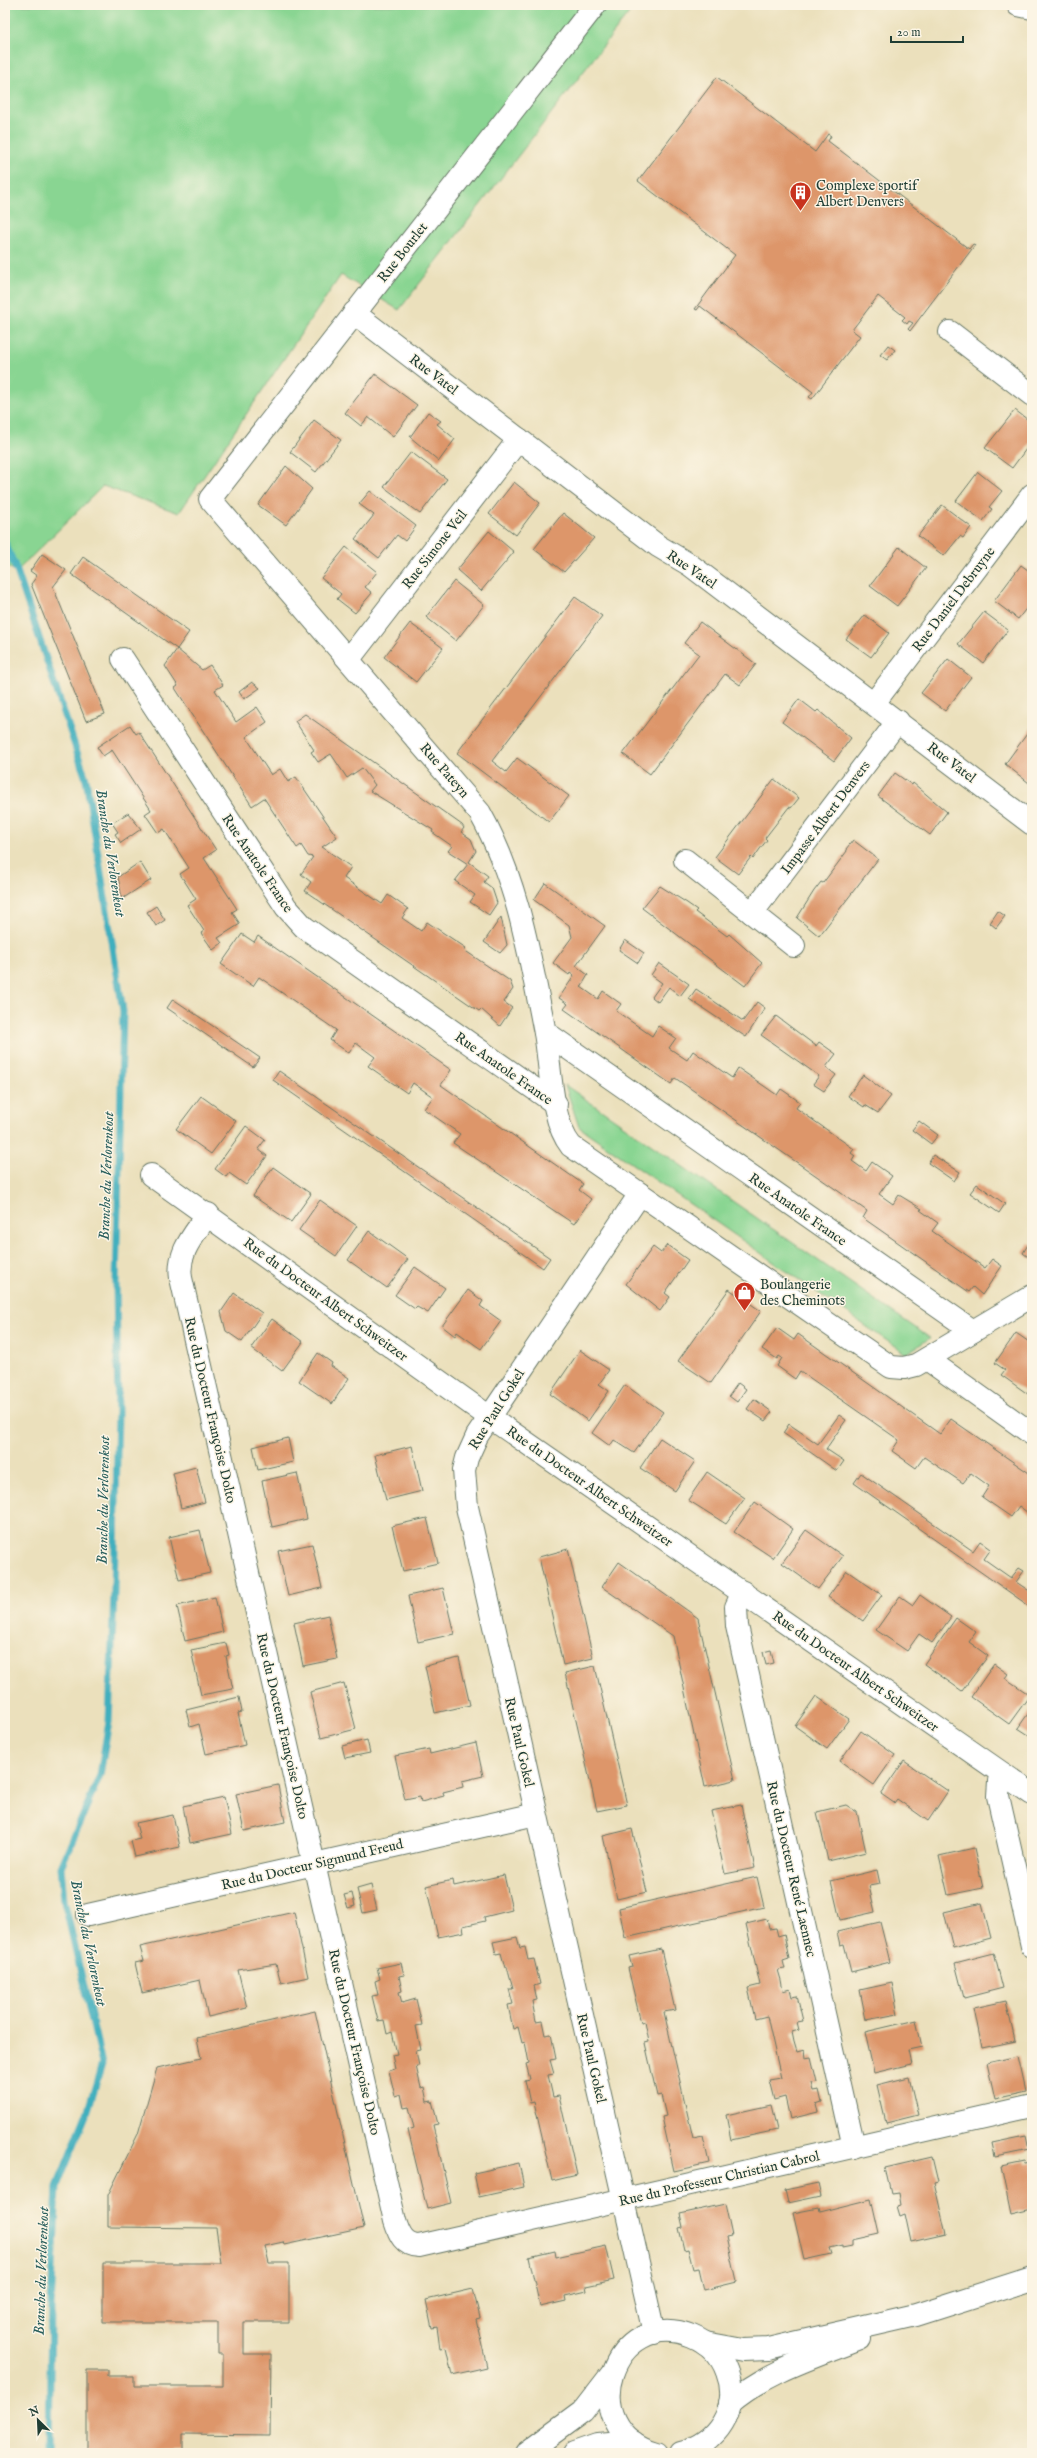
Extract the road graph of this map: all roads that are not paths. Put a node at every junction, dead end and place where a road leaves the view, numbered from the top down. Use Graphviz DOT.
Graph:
graph roads {
  1 [pos="595,5"];
  2 [pos="1018,5"];
  3 [pos="1032,8"];
  4 [pos="354,313"];
  5 [pos="950,332"];
  6 [pos="1032,395"];
  7 [pos="519,439"];
  8 [pos="1032,495"];
  9 [pos="210,499"];
  10 [pos="122,659"];
  11 [pos="349,659"];
  12 [pos="874,702"];
  13 [pos="898,721"];
  14 [pos="1032,824"];
  15 [pos="685,860"];
  16 [pos="752,913"];
  17 [pos="794,946"];
  18 [pos="545,1032"];
  19 [pos="556,1104"];
  20 [pos="151,1175"];
  21 [pos="640,1194"];
  22 [pos="208,1214"];
  23 [pos="1032,1296"];
  24 [pos="973,1331"];
  25 [pos="927,1359"];
  26 [pos="488,1416"];
  27 [pos="1032,1434"];
  28 [pos="743,1592"];
  29 [pos="1003,1774"];
  30 [pos="1032,1794"];
  31 [pos="536,1814"];
  32 [pos="314,1864"];
  33 [pos="88,1916"];
  34 [pos="1032,1946"];
  35 [pos="1032,2106"];
  36 [pos="854,2147"];
  37 [pos="624,2200"];
  38 [pos="406,2242"];
  39 [pos="1032,2278"];
  40 [pos="916,2315"];
  41 [pos="654,2334"];
  42 [pos="705,2343"];
  43 [pos="610,2376"];
  44 [pos="730,2403"];
  45 [pos="633,2442"];
  46 [pos="713,2444"];
  47 [pos="526,2453"];
  48 [pos="574,2453"];
  49 [pos="657,2453"];
  50 [pos="681,2453"];
  1 -- 4 [label="street, Rue Bourlet"];
  2 -- 3 [label="street"];
  4 -- 7 [label="street, Rue Vatel"];
  4 -- 9 [label="street, Rue Bourlet"];
  5 -- 6 [label="street"];
  7 -- 11 [label="street, Rue Simone Veil"];
  7 -- 12 [label="street, Rue Vatel"];
  8 -- 12 [label="street, Rue Daniel Debruyne"];
  9 -- 11 [label="street, Rue Pateyn"];
  10 -- 19 [label="street, Rue Anatole France"];
  11 -- 18 [label="street, Rue Pateyn"];
  12 -- 13 [label="street, Rue Vatel"];
  13 -- 14 [label="street, Rue Vatel"];
  13 -- 16 [label="street, Impasse Albert Denvers"];
  15 -- 16 [label="street"];
  16 -- 17 [label="street"];
  18 -- 19 [label="street, Rue Pateyn"];
  18 -- 24 [label="street, Rue Anatole France"];
  19 -- 21 [label="street, Rue Anatole France"];
  20 -- 22 [label="street, Rue du Docteur Albert Schweitzer"];
  21 -- 25 [label="street, Rue Anatole France"];
  21 -- 26 [label="street, Rue Paul Gokel"];
  22 -- 26 [label="street, Rue du Docteur Albert Schweitzer"];
  22 -- 32 [label="street, Rue du Docteur Françoise Dolto"];
  23 -- 24 [label="street, Rue Anatole France"];
  24 -- 25 [label="street, Rue Anatole France"];
  25 -- 27 [label="street"];
  26 -- 28 [label="street, Rue du Docteur Albert Schweitzer"];
  26 -- 31 [label="street, Rue Paul Gokel"];
  28 -- 29 [label="street, Rue du Docteur Albert Schweitzer"];
  28 -- 36 [label="street, Rue du Docteur René Laennec"];
  29 -- 30 [label="street, Rue du Docteur Albert Schweitzer"];
  29 -- 34 [label="street"];
  31 -- 32 [label="street, Rue du Docteur Sigmund Freud"];
  31 -- 37 [label="street, Rue Paul Gokel"];
  32 -- 33 [label="street, Rue du Docteur Sigmund Freud"];
  32 -- 38 [label="street, Rue du Docteur Françoise Dolto"];
  35 -- 36 [label="street, Rue du Professeur Christian Cabrol"];
  36 -- 37 [label="street, Rue du Professeur Christian Cabrol"];
  37 -- 38 [label="street, Rue du Professeur Christian Cabrol"];
  37 -- 41 [label="street, Rue Paul Gokel"];
  39 -- 40 [label="street"];
  40 -- 42 [label="street"];
  40 -- 44 [label="street"];
  41 -- 42 [label="street"];
  41 -- 43 [label="street"];
  42 -- 44 [label="street"];
  43 -- 45 [label="street"];
  43 -- 47 [label="street"];
  44 -- 46 [label="street"];
  45 -- 48 [label="street"];
  45 -- 49 [label="street"];
  46 -- 50 [label="street"];
}
